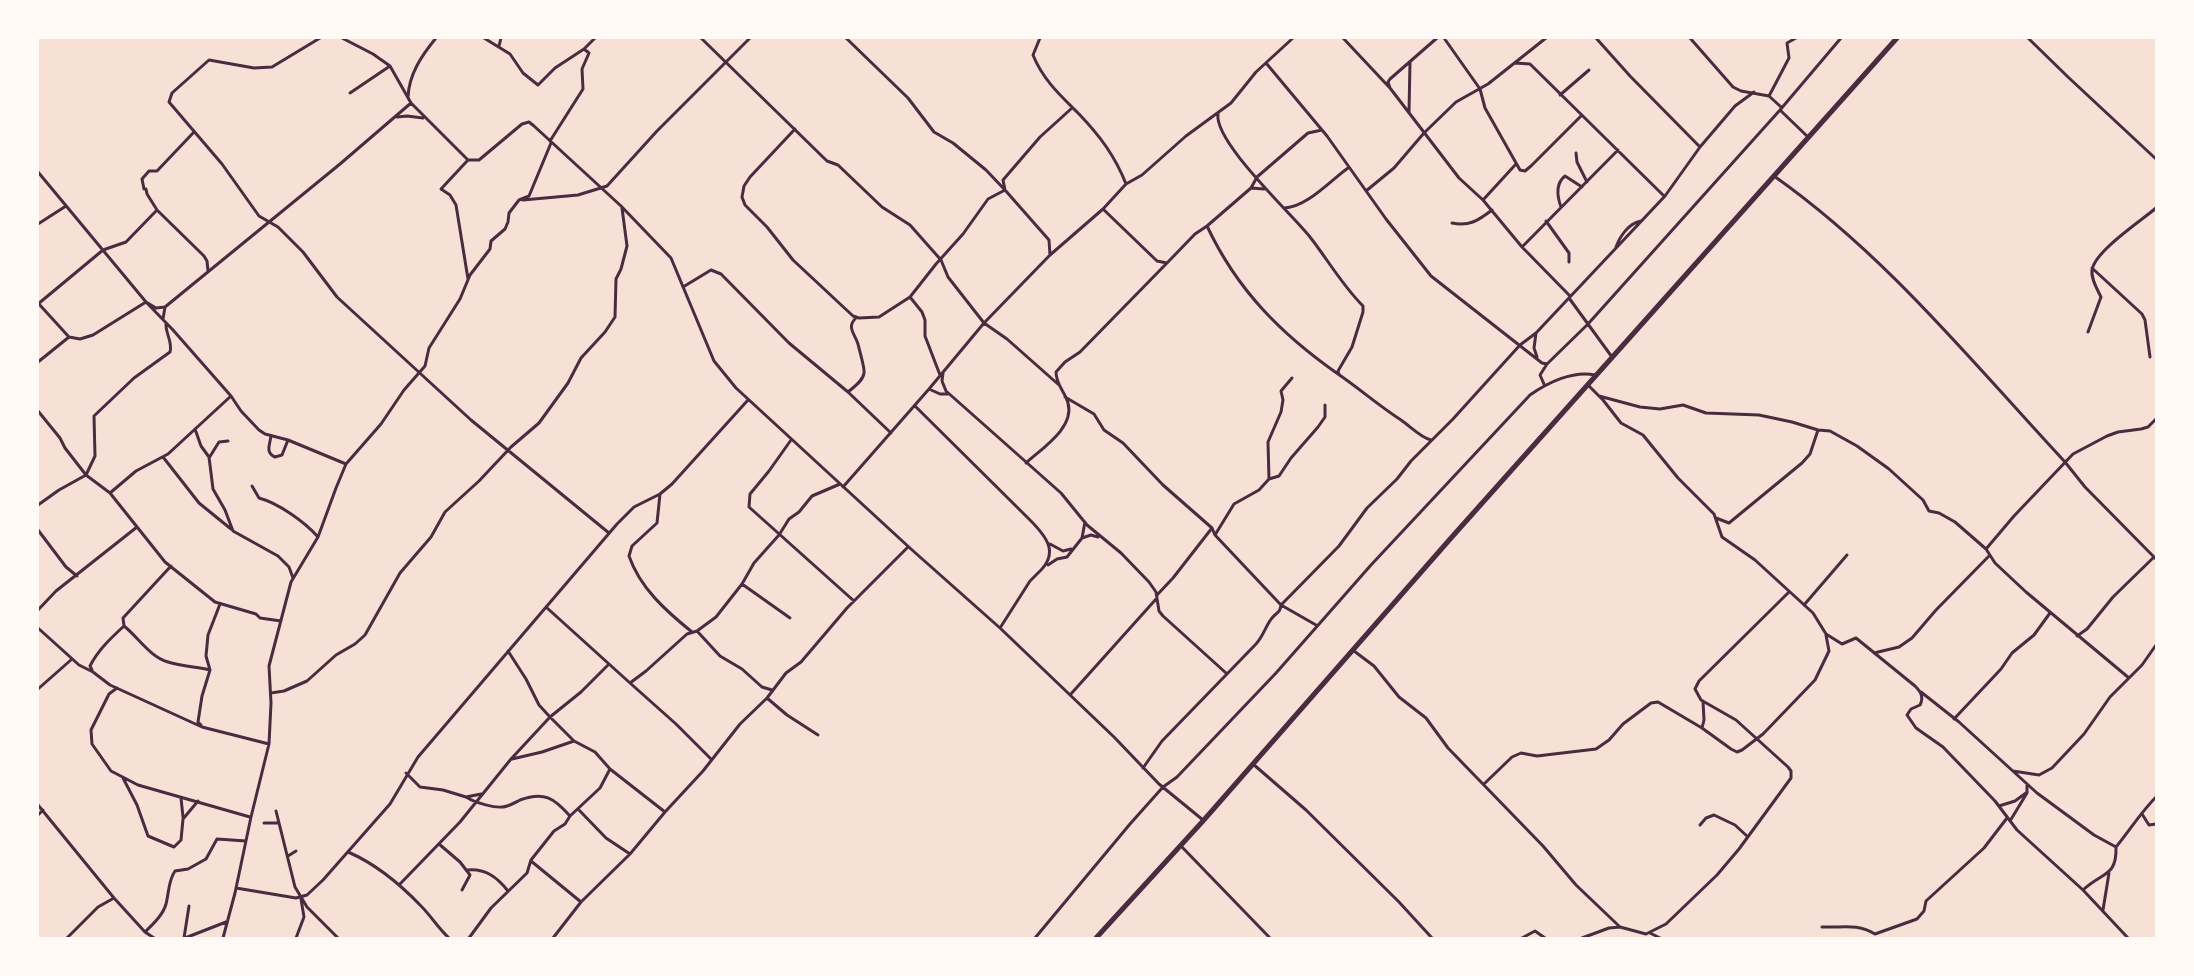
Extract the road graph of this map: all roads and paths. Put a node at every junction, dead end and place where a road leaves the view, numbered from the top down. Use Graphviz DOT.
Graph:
graph roads {
  1 [pos="320,38"];
  2 [pos="342,38"];
  3 [pos="436,38"];
  4 [pos="484,38"];
  5 [pos="501,38"];
  6 [pos="595,38"];
  7 [pos="701,38"];
  8 [pos="750,38"];
  9 [pos="846,38"];
  10 [pos="1040,38"];
  11 [pos="1293,38"];
  12 [pos="1343,38"];
  13 [pos="1437,38"];
  14 [pos="1444,38"];
  15 [pos="1546,38"];
  16 [pos="1596,38"];
  17 [pos="1690,38"];
  18 [pos="1796,38"];
  19 [pos="1841,38"];
  20 [pos="1897,38"];
  21 [pos="2028,38"];
  22 [pos="499,46"];
  23 [pos="584,49"];
  24 [pos="1528,51"];
  25 [pos="1410,61"];
  26 [pos="727,63"];
  27 [pos="1266,63"];
  28 [pos="1513,64"];
  29 [pos="1530,64"];
  30 [pos="390,66"];
  31 [pos="1589,70"];
  32 [pos="1390,88"];
  33 [pos="1480,89"];
  34 [pos="1754,92"];
  35 [pos="350,93"];
  36 [pos="1560,95"];
  37 [pos="1768,96"];
  38 [pos="410,101"];
  39 [pos="1072,108"];
  40 [pos="1781,108"];
  41 [pos="1218,114"];
  42 [pos="1409,114"];
  43 [pos="1581,116"];
  44 [pos="395,118"];
  45 [pos="424,118"];
  46 [pos="795,129"];
  47 [pos="1322,130"];
  48 [pos="194,132"];
  49 [pos="1424,133"];
  50 [pos="1808,136"];
  51 [pos="550,142"];
  52 [pos="1700,147"];
  53 [pos="1618,150"];
  54 [pos="1576,153"];
  55 [pos="2157,159"];
  56 [pos="468,160"];
  57 [pos="1516,164"];
  58 [pos="1348,167"];
  59 [pos="38,172"];
  60 [pos="1773,175"];
  61 [pos="1257,177"];
  62 [pos="1587,182"];
  63 [pos="1126,184"];
  64 [pos="1582,186"];
  65 [pos="602,188"];
  66 [pos="1251,188"];
  67 [pos="1265,189"];
  68 [pos="1005,190"];
  69 [pos="1366,192"];
  70 [pos="1665,196"];
  71 [pos="519,200"];
  72 [pos="1483,200"];
  73 [pos="66,206"];
  74 [pos="622,207"];
  75 [pos="1282,207"];
  76 [pos="1561,207"];
  77 [pos="2157,208"];
  78 [pos="1103,209"];
  79 [pos="157,210"];
  80 [pos="1492,210"];
  81 [pos="1546,221"];
  82 [pos="270,222"];
  83 [pos="1452,223"];
  84 [pos="38,224"];
  85 [pos="1207,226"];
  86 [pos="1522,247"];
  87 [pos="103,250"];
  88 [pos="1050,255"];
  89 [pos="941,260"];
  90 [pos="207,261"];
  91 [pos="1157,261"];
  92 [pos="1569,262"];
  93 [pos="1167,263"];
  94 [pos="218,264"];
  95 [pos="2092,268"];
  96 [pos="208,272"];
  97 [pos="1159,272"];
  98 [pos="468,281"];
  99 [pos="683,287"];
  100 [pos="910,297"];
  101 [pos="1570,297"];
  102 [pos="146,302"];
  103 [pos="38,304"];
  104 [pos="165,307"];
  105 [pos="856,318"];
  106 [pos="165,321"];
  107 [pos="984,323"];
  108 [pos="1588,324"];
  109 [pos="2088,332"];
  110 [pos="1536,333"];
  111 [pos="69,337"];
  112 [pos="1520,345"];
  113 [pos="1612,357"];
  114 [pos="2150,357"];
  115 [pos="1538,359"];
  116 [pos="38,363"];
  117 [pos="1547,364"];
  118 [pos="944,371"];
  119 [pos="420,373"];
  120 [pos="1338,374"];
  121 [pos="940,375"];
  122 [pos="1597,375"];
  123 [pos="1292,378"];
  124 [pos="1544,385"];
  125 [pos="1588,385"];
  126 [pos="1059,386"];
  127 [pos="929,390"];
  128 [pos="848,392"];
  129 [pos="949,394"];
  130 [pos="231,396"];
  131 [pos="1598,396"];
  132 [pos="1065,397"];
  133 [pos="748,400"];
  134 [pos="1325,405"];
  135 [pos="915,406"];
  136 [pos="38,411"];
  137 [pos="2157,419"];
  138 [pos="195,429"];
  139 [pos="1818,430"];
  140 [pos="891,433"];
  141 [pos="271,436"];
  142 [pos="1423,437"];
  143 [pos="288,440"];
  144 [pos="791,440"];
  145 [pos="1431,440"];
  146 [pos="228,441"];
  147 [pos="509,449"];
  148 [pos="1423,449"];
  149 [pos="163,457"];
  150 [pos="209,458"];
  151 [pos="1026,462"];
  152 [pos="2065,462"];
  153 [pos="346,464"];
  154 [pos="86,475"];
  155 [pos="1269,479"];
  156 [pos="842,485"];
  157 [pos="252,486"];
  158 [pos="110,493"];
  159 [pos="660,494"];
  160 [pos="38,505"];
  161 [pos="1716,518"];
  162 [pos="1085,522"];
  163 [pos="137,527"];
  164 [pos="1212,528"];
  165 [pos="38,531"];
  166 [pos="234,531"];
  167 [pos="609,533"];
  168 [pos="1215,534"];
  169 [pos="779,535"];
  170 [pos="318,537"];
  171 [pos="1082,538"];
  172 [pos="1100,538"];
  173 [pos="1049,543"];
  174 [pos="908,547"];
  175 [pos="1072,549"];
  176 [pos="1986,549"];
  177 [pos="1847,555"];
  178 [pos="1989,556"];
  179 [pos="2155,558"];
  180 [pos="171,566"];
  181 [pos="1038,573"];
  182 [pos="77,576"];
  183 [pos="293,578"];
  184 [pos="742,584"];
  185 [pos="1789,592"];
  186 [pos="1157,597"];
  187 [pos="854,601"];
  188 [pos="220,604"];
  189 [pos="1281,605"];
  190 [pos="1804,605"];
  191 [pos="546,607"];
  192 [pos="38,610"];
  193 [pos="2050,613"];
  194 [pos="790,618"];
  195 [pos="281,621"];
  196 [pos="124,626"];
  197 [pos="1317,626"];
  198 [pos="38,628"];
  199 [pos="1000,628"];
  200 [pos="695,632"];
  201 [pos="43,634"];
  202 [pos="1826,634"];
  203 [pos="2077,636"];
  204 [pos="38,638"];
  205 [pos="2157,645"];
  206 [pos="508,651"];
  207 [pos="1354,651"];
  208 [pos="1874,653"];
  209 [pos="72,659"];
  210 [pos="609,664"];
  211 [pos="210,670"];
  212 [pos="93,672"];
  213 [pos="1226,673"];
  214 [pos="2129,678"];
  215 [pos="630,683"];
  216 [pos="117,688"];
  217 [pos="38,689"];
  218 [pos="772,690"];
  219 [pos="1921,692"];
  220 [pos="270,693"];
  221 [pos="1070,695"];
  222 [pos="767,698"];
  223 [pos="1703,701"];
  224 [pos="550,717"];
  225 [pos="1954,719"];
  226 [pos="202,727"];
  227 [pos="1702,728"];
  228 [pos="818,735"];
  229 [pos="1756,739"];
  230 [pos="574,741"];
  231 [pos="269,744"];
  232 [pos="511,759"];
  233 [pos="712,760"];
  234 [pos="1252,764"];
  235 [pos="1142,768"];
  236 [pos="610,769"];
  237 [pos="2013,771"];
  238 [pos="406,773"];
  239 [pos="123,778"];
  240 [pos="2027,783"];
  241 [pos="1484,784"];
  242 [pos="1163,787"];
  243 [pos="2027,793"];
  244 [pos="483,794"];
  245 [pos="465,797"];
  246 [pos="2157,797"];
  247 [pos="181,798"];
  248 [pos="198,801"];
  249 [pos="476,803"];
  250 [pos="38,805"];
  251 [pos="1999,806"];
  252 [pos="578,809"];
  253 [pos="43,810"];
  254 [pos="276,811"];
  255 [pos="664,812"];
  256 [pos="38,814"];
  257 [pos="2142,814"];
  258 [pos="570,816"];
  259 [pos="250,817"];
  260 [pos="2007,818"];
  261 [pos="183,819"];
  262 [pos="1203,821"];
  263 [pos="2010,822"];
  264 [pos="279,823"];
  265 [pos="264,824"];
  266 [pos="2157,824"];
  267 [pos="1700,825"];
  268 [pos="1748,837"];
  269 [pos="246,841"];
  270 [pos="439,844"];
  271 [pos="1180,846"];
  272 [pos="2116,847"];
  273 [pos="296,851"];
  274 [pos="348,852"];
  275 [pos="630,854"];
  276 [pos="288,856"];
  277 [pos="531,860"];
  278 [pos="467,870"];
  279 [pos="2109,873"];
  280 [pos="399,885"];
  281 [pos="236,888"];
  282 [pos="462,890"];
  283 [pos="2083,890"];
  284 [pos="508,891"];
  285 [pos="302,897"];
  286 [pos="114,898"];
  287 [pos="580,902"];
  288 [pos="189,906"];
  289 [pos="2103,911"];
  290 [pos="226,922"];
  291 [pos="1620,927"];
  292 [pos="1822,927"];
  293 [pos="145,932"];
  294 [pos="1650,933"];
  295 [pos="67,939"];
  296 [pos="154,939"];
  297 [pos="184,939"];
  298 [pos="223,939"];
  299 [pos="296,939"];
  300 [pos="338,939"];
  301 [pos="450,939"];
  302 [pos="469,939"];
  303 [pos="553,939"];
  304 [pos="1035,939"];
  305 [pos="1096,939"];
  306 [pos="1270,939"];
  307 [pos="1432,939"];
  308 [pos="1522,939"];
  309 [pos="1545,939"];
  310 [pos="1582,939"];
  311 [pos="1660,939"];
  312 [pos="2128,939"];
  1 -- 48 [label="street"];
  2 -- 30 [label="street"];
  3 -- 38 [label="street"];
  4 -- 22 [label="street"];
  5 -- 22 [label="street"];
  6 -- 23 [label="street"];
  7 -- 26 [label="street"];
  8 -- 26 [label="street"];
  9 -- 68 [label="street"];
  10 -- 39 [label="street"];
  11 -- 27 [label="street"];
  12 -- 32 [label="street"];
  13 -- 25 [label="street"];
  14 -- 33 [label="street"];
  15 -- 24 [label="street"];
  16 -- 52 [label="street"];
  17 -- 34 [label="street"];
  18 -- 37 [label="street"];
  19 -- 40 [label="street"];
  20 -- 50 [label="highway"];
  21 -- 55 [label="street"];
  22 -- 23 [label="street"];
  23 -- 51 [label="street"];
  24 -- 28 [label="street"];
  24 -- 29 [label="street"];
  25 -- 32 [label="street"];
  25 -- 42 [label="street"];
  26 -- 46 [label="street"];
  26 -- 65 [label="street"];
  27 -- 41 [label="street"];
  27 -- 47 [label="street"];
  28 -- 29 [label="street"];
  28 -- 33 [label="street"];
  29 -- 36 [label="street"];
  30 -- 35 [label="street"];
  30 -- 38 [label="street"];
  31 -- 36 [label="street"];
  32 -- 42 [label="street"];
  33 -- 49 [label="street"];
  33 -- 57 [label="street"];
  34 -- 37 [label="street"];
  34 -- 52 [label="street"];
  36 -- 43 [label="street"];
  37 -- 40 [label="street"];
  38 -- 44 [label="street"];
  38 -- 45 [label="street"];
  39 -- 63 [label="street"];
  39 -- 68 [label="street"];
  40 -- 50 [label="street"];
  40 -- 108 [label="street"];
  41 -- 61 [label="street"];
  41 -- 63 [label="street"];
  42 -- 49 [label="street"];
  43 -- 53 [label="street"];
  43 -- 57 [label="street"];
  44 -- 45 [label="street"];
  44 -- 82 [label="street"];
  45 -- 56 [label="street"];
  46 -- 89 [label="street"];
  46 -- 105 [label="street"];
  47 -- 58 [label="street"];
  47 -- 61 [label="street"];
  48 -- 79 [label="street"];
  48 -- 82 [label="street"];
  49 -- 69 [label="street"];
  49 -- 72 [label="street"];
  50 -- 60 [label="highway"];
  51 -- 56 [label="street"];
  51 -- 65 [label="street"];
  51 -- 71 [label="street"];
  52 -- 70 [label="street"];
  53 -- 62 [label="street"];
  53 -- 70 [label="street"];
  54 -- 62 [label="street"];
  56 -- 98 [label="street"];
  57 -- 72 [label="street"];
  58 -- 69 [label="street"];
  58 -- 75 [label="street"];
  59 -- 73 [label="street"];
  60 -- 113 [label="highway"];
  60 -- 152 [label="street"];
  61 -- 66 [label="street"];
  61 -- 67 [label="street"];
  62 -- 64 [label="street"];
  63 -- 78 [label="street"];
  64 -- 76 [label="street"];
  64 -- 76 [label="street"];
  65 -- 71 [label="street"];
  65 -- 74 [label="street"];
  66 -- 67 [label="street"];
  66 -- 85 [label="street"];
  67 -- 75 [label="street"];
  68 -- 88 [label="street"];
  68 -- 89 [label="street"];
  69 -- 112 [label="street"];
  70 -- 101 [label="street"];
  71 -- 98 [label="street"];
  72 -- 80 [label="street"];
  73 -- 84 [label="street"];
  73 -- 87 [label="street"];
  74 -- 99 [label="street"];
  74 -- 147 [label="street"];
  75 -- 120 [label="street"];
  76 -- 81 [label="street"];
  77 -- 95 [label="street"];
  78 -- 88 [label="street"];
  78 -- 91 [label="street"];
  79 -- 87 [label="street"];
  79 -- 90 [label="street"];
  80 -- 83 [label="street"];
  80 -- 86 [label="street"];
  81 -- 86 [label="street"];
  81 -- 92 [label="street"];
  82 -- 94 [label="street"];
  82 -- 119 [label="street"];
  85 -- 93 [label="street"];
  85 -- 120 [label="street"];
  86 -- 101 [label="street"];
  87 -- 102 [label="street"];
  87 -- 103 [label="street"];
  88 -- 107 [label="street"];
  89 -- 100 [label="street"];
  89 -- 107 [label="street"];
  90 -- 94 [label="street"];
  90 -- 96 [label="street"];
  91 -- 93 [label="street"];
  91 -- 97 [label="street"];
  93 -- 97 [label="street"];
  94 -- 96 [label="street"];
  95 -- 109 [label="street"];
  95 -- 114 [label="street"];
  96 -- 104 [label="street"];
  97 -- 126 [label="street"];
  98 -- 119 [label="street"];
  99 -- 128 [label="street"];
  99 -- 133 [label="street"];
  100 -- 105 [label="street"];
  100 -- 121 [label="street"];
  101 -- 108 [label="street"];
  101 -- 110 [label="street"];
  102 -- 104 [label="street"];
  102 -- 106 [label="street"];
  102 -- 111 [label="street"];
  103 -- 111 [label="street"];
  104 -- 106 [label="street"];
  105 -- 128 [label="street"];
  106 -- 130 [label="street"];
  106 -- 154 [label="street"];
  107 -- 118 [label="street"];
  107 -- 126 [label="street"];
  108 -- 113 [label="street"];
  108 -- 117 [label="street"];
  110 -- 112 [label="street"];
  110 -- 115 [label="street"];
  111 -- 116 [label="street"];
  112 -- 115 [label="street"];
  112 -- 145 [label="street"];
  113 -- 122 [label="highway"];
  115 -- 117 [label="street"];
  117 -- 124 [label="street"];
  118 -- 121 [label="street"];
  118 -- 129 [label="street"];
  119 -- 147 [label="street"];
  119 -- 153 [label="street"];
  120 -- 142 [label="street"];
  121 -- 127 [label="street"];
  122 -- 124 [label="street"];
  122 -- 125 [label="highway"];
  123 -- 155 [label="street"];
  124 -- 197 [label="street"];
  125 -- 131 [label="street"];
  125 -- 207 [label="highway"];
  126 -- 132 [label="street"];
  127 -- 129 [label="street"];
  127 -- 135 [label="street"];
  128 -- 140 [label="street"];
  129 -- 151 [label="street"];
  130 -- 138 [label="street"];
  130 -- 141 [label="street"];
  131 -- 139 [label="street"];
  131 -- 161 [label="street"];
  132 -- 151 [label="street"];
  132 -- 164 [label="street"];
  133 -- 144 [label="street"];
  133 -- 159 [label="street"];
  134 -- 155 [label="street"];
  135 -- 140 [label="street"];
  135 -- 173 [label="street"];
  136 -- 154 [label="street"];
  137 -- 152 [label="street"];
  138 -- 149 [label="street"];
  138 -- 150 [label="street"];
  139 -- 161 [label="street"];
  139 -- 176 [label="street"];
  140 -- 156 [label="street"];
  141 -- 143 [label="street"];
  141 -- 143 [label="street"];
  142 -- 145 [label="street"];
  142 -- 148 [label="street"];
  143 -- 153 [label="street"];
  144 -- 156 [label="street"];
  144 -- 169 [label="street"];
  145 -- 148 [label="street"];
  146 -- 150 [label="street"];
  147 -- 167 [label="street"];
  147 -- 220 [label="street"];
  148 -- 189 [label="street"];
  149 -- 158 [label="street"];
  149 -- 166 [label="street"];
  150 -- 166 [label="street"];
  151 -- 162 [label="street"];
  152 -- 176 [label="street"];
  152 -- 179 [label="street"];
  153 -- 170 [label="street"];
  154 -- 158 [label="street"];
  154 -- 160 [label="street"];
  155 -- 168 [label="street"];
  156 -- 169 [label="street"];
  156 -- 174 [label="street"];
  157 -- 170 [label="street"];
  158 -- 163 [label="street"];
  159 -- 167 [label="street"];
  159 -- 200 [label="street"];
  161 -- 185 [label="street"];
  162 -- 171 [label="street"];
  162 -- 172 [label="street"];
  163 -- 180 [label="street"];
  163 -- 182 [label="street"];
  164 -- 168 [label="street"];
  164 -- 186 [label="street"];
  165 -- 182 [label="street"];
  166 -- 183 [label="street"];
  167 -- 191 [label="street"];
  168 -- 189 [label="street"];
  169 -- 184 [label="street"];
  169 -- 187 [label="street"];
  170 -- 183 [label="street"];
  171 -- 172 [label="street"];
  171 -- 175 [label="street"];
  172 -- 186 [label="street"];
  173 -- 175 [label="street"];
  173 -- 181 [label="street"];
  174 -- 187 [label="street"];
  174 -- 199 [label="street"];
  175 -- 181 [label="street"];
  176 -- 178 [label="street"];
  177 -- 190 [label="street"];
  178 -- 193 [label="street"];
  178 -- 208 [label="street"];
  179 -- 203 [label="street"];
  180 -- 188 [label="street"];
  180 -- 196 [label="street"];
  181 -- 199 [label="street"];
  182 -- 192 [label="street"];
  183 -- 195 [label="street"];
  184 -- 194 [label="street"];
  184 -- 200 [label="street"];
  185 -- 190 [label="street"];
  185 -- 223 [label="street"];
  186 -- 213 [label="street"];
  186 -- 221 [label="street"];
  187 -- 218 [label="street"];
  188 -- 195 [label="street"];
  188 -- 211 [label="street"];
  189 -- 197 [label="street"];
  189 -- 213 [label="street"];
  190 -- 202 [label="street"];
  191 -- 206 [label="street"];
  191 -- 210 [label="street"];
  193 -- 203 [label="street"];
  193 -- 225 [label="street"];
  195 -- 220 [label="street"];
  196 -- 211 [label="street"];
  196 -- 212 [label="street"];
  197 -- 242 [label="street"];
  198 -- 201 [label="street"];
  199 -- 221 [label="street"];
  200 -- 215 [label="street"];
  200 -- 218 [label="street"];
  201 -- 204 [label="street"];
  201 -- 209 [label="street"];
  202 -- 208 [label="street"];
  202 -- 229 [label="street"];
  203 -- 214 [label="street"];
  205 -- 214 [label="street"];
  206 -- 224 [label="street"];
  206 -- 238 [label="street"];
  207 -- 234 [label="highway"];
  207 -- 241 [label="street"];
  208 -- 219 [label="street"];
  209 -- 212 [label="street"];
  209 -- 217 [label="street"];
  210 -- 215 [label="street"];
  210 -- 224 [label="street"];
  211 -- 226 [label="street"];
  212 -- 216 [label="street"];
  213 -- 235 [label="street"];
  214 -- 237 [label="street"];
  215 -- 233 [label="street"];
  216 -- 226 [label="street"];
  216 -- 239 [label="street"];
  218 -- 222 [label="street"];
  219 -- 225 [label="street"];
  219 -- 251 [label="street"];
  220 -- 231 [label="street"];
  221 -- 235 [label="street"];
  222 -- 228 [label="street"];
  222 -- 233 [label="street"];
  223 -- 227 [label="street"];
  223 -- 229 [label="street"];
  224 -- 230 [label="street"];
  224 -- 232 [label="street"];
  225 -- 237 [label="street"];
  226 -- 231 [label="street"];
  227 -- 229 [label="street"];
  227 -- 241 [label="street"];
  229 -- 268 [label="street"];
  230 -- 232 [label="street"];
  230 -- 236 [label="street"];
  231 -- 259 [label="street"];
  232 -- 244 [label="street"];
  233 -- 255 [label="street"];
  234 -- 262 [label="highway"];
  234 -- 307 [label="street"];
  235 -- 242 [label="street"];
  236 -- 252 [label="street"];
  236 -- 255 [label="street"];
  237 -- 240 [label="street"];
  238 -- 245 [label="street"];
  238 -- 274 [label="street"];
  239 -- 247 [label="street"];
  239 -- 261 [label="street"];
  240 -- 243 [label="street"];
  240 -- 272 [label="street"];
  241 -- 291 [label="street"];
  242 -- 262 [label="street"];
  242 -- 304 [label="street"];
  243 -- 251 [label="street"];
  243 -- 263 [label="street"];
  244 -- 245 [label="street"];
  244 -- 249 [label="street"];
  245 -- 249 [label="street"];
  246 -- 257 [label="street"];
  247 -- 248 [label="street"];
  247 -- 261 [label="street"];
  248 -- 259 [label="street"];
  248 -- 261 [label="street"];
  249 -- 258 [label="street"];
  249 -- 270 [label="street"];
  250 -- 253 [label="street"];
  251 -- 260 [label="street"];
  252 -- 258 [label="street"];
  252 -- 275 [label="street"];
  253 -- 256 [label="street"];
  253 -- 286 [label="street"];
  254 -- 264 [label="street"];
  255 -- 275 [label="street"];
  257 -- 266 [label="street"];
  257 -- 272 [label="street"];
  258 -- 277 [label="street"];
  259 -- 269 [label="street"];
  260 -- 263 [label="street"];
  260 -- 292 [label="street"];
  262 -- 271 [label="highway"];
  263 -- 283 [label="street"];
  264 -- 265 [label="street"];
  264 -- 276 [label="street"];
  267 -- 268 [label="street"];
  268 -- 294 [label="street"];
  269 -- 281 [label="street"];
  269 -- 293 [label="street"];
  270 -- 278 [label="street"];
  270 -- 280 [label="street"];
  271 -- 305 [label="highway"];
  271 -- 306 [label="street"];
  272 -- 279 [label="street"];
  273 -- 276 [label="street"];
  274 -- 280 [label="street"];
  274 -- 285 [label="street"];
  275 -- 287 [label="street"];
  276 -- 285 [label="street"];
  277 -- 284 [label="street"];
  277 -- 287 [label="street"];
  278 -- 282 [label="street"];
  278 -- 284 [label="street"];
  279 -- 283 [label="street"];
  279 -- 289 [label="street"];
  280 -- 301 [label="street"];
  281 -- 285 [label="street"];
  281 -- 290 [label="street"];
  283 -- 289 [label="street"];
  284 -- 302 [label="street"];
  285 -- 299 [label="street"];
  285 -- 300 [label="street"];
  286 -- 293 [label="street"];
  286 -- 295 [label="street"];
  287 -- 303 [label="street"];
  288 -- 297 [label="street"];
  289 -- 312 [label="street"];
  290 -- 297 [label="street"];
  290 -- 298 [label="street"];
  291 -- 294 [label="street"];
  291 -- 310 [label="street"];
  293 -- 296 [label="street"];
  294 -- 311 [label="street"];
  308 -- 309 [label="street"];
}
